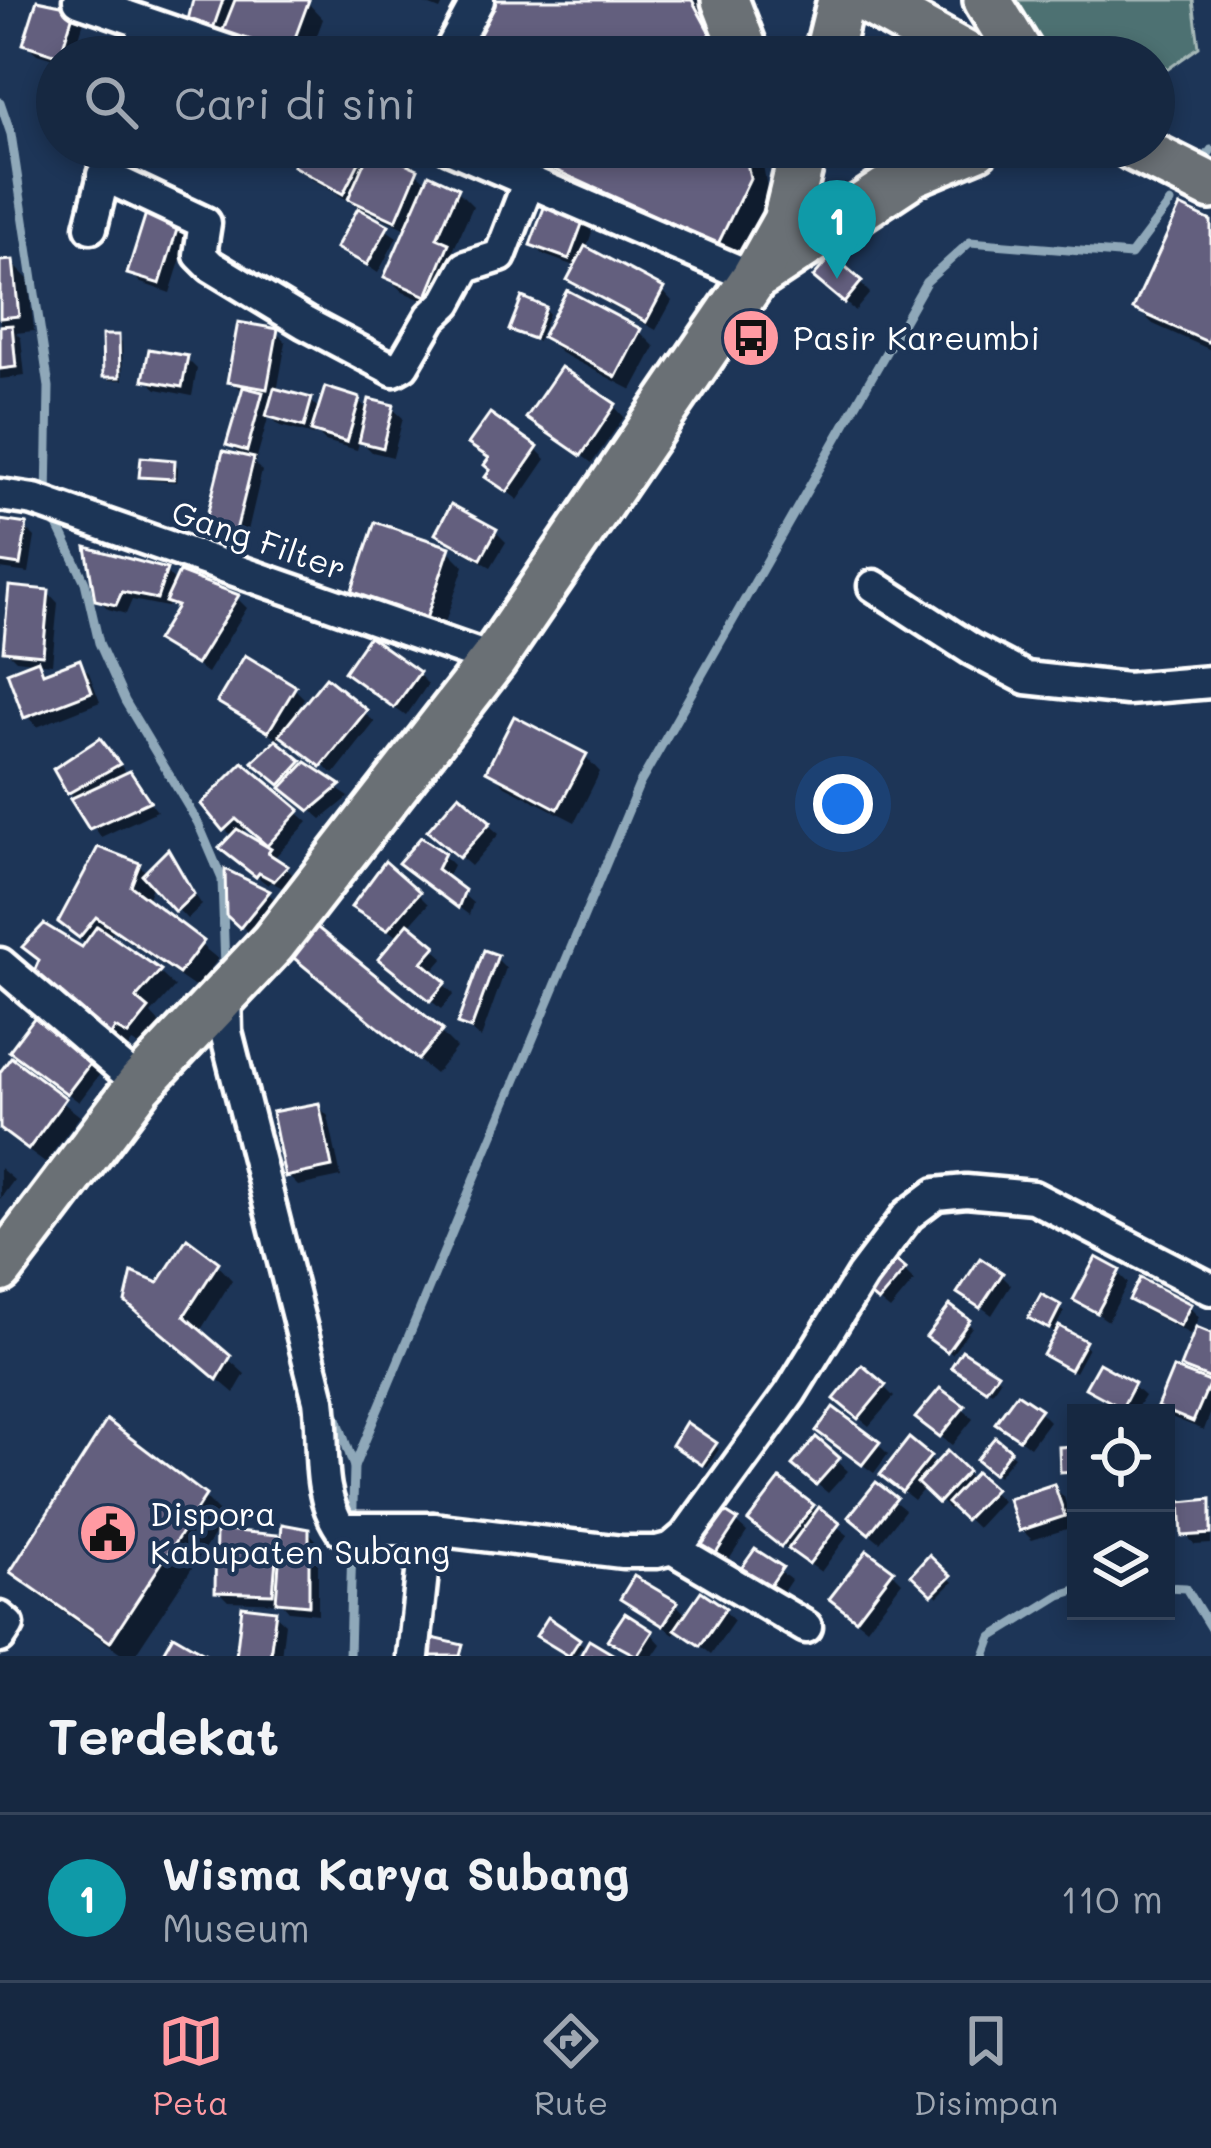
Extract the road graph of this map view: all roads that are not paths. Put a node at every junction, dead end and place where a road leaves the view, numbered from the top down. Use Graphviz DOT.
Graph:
graph roads {
  1 [pos="79,0"];
  2 [pos="478,0"];
  3 [pos="725,0"];
  4 [pos="841,0"];
  5 [pos="867,0"];
  6 [pos="987,0"];
  7 [pos="146,25"];
  8 [pos="143,36"];
  9 [pos="180,36"];
  10 [pos="458,36"];
  11 [pos="739,36"];
  12 [pos="832,36"];
  13 [pos="931,36"];
  14 [pos="1009,36"];
  15 [pos="105,168"];
  16 [pos="118,168"];
  17 [pos="499,168"];
  18 [pos="775,168"];
  19 [pos="799,168"];
  20 [pos="925,168"];
  21 [pos="530,181"];
  22 [pos="786,221"];
  23 [pos="91,227"];
  24 [pos="754,278"];
  25 [pos="0,495"];
  26 [pos="874,586"];
  27 [pos="493,660"];
  28 [pos="1211,682"];
  29 [pos="0,964"];
  30 [pos="225,993"];
  31 [pos="140,1084"];
  32 [pos="0,1269"];
  33 [pos="1211,1289"];
  34 [pos="424,1529"];
  35 [pos="672,1547"];
  36 [pos="0,1618"];
  37 [pos="806,1628"];
  38 [pos="0,1637"];
  39 [pos="412,1656"];
  1 -- 7 [label="street"];
  2 -- 10 [label="street"];
  3 -- 11 [label="main road"];
  4 -- 12 [label="main road"];
  5 -- 13 [label="main road"];
  6 -- 14 [label="main road"];
  7 -- 8 [label="street"];
  7 -- 9 [label="street"];
  15 -- 23 [label="street"];
  16 -- 21 [label="street"];
  17 -- 21 [label="street"];
  18 -- 22 [label="main road"];
  19 -- 22 [label="main road"];
  20 -- 24 [label="main road"];
  21 -- 24 [label="street"];
  22 -- 24 [label="main road"];
  24 -- 27 [label="main road"];
  25 -- 27 [label="street, Gang Filter"];
  26 -- 28 [label="street"];
  27 -- 30 [label="main road"];
  29 -- 31 [label="street"];
  30 -- 31 [label="main road"];
  30 -- 34 [label="street"];
  31 -- 32 [label="main road"];
  33 -- 35 [label="street"];
  34 -- 35 [label="street"];
  34 -- 39 [label="street"];
  35 -- 37 [label="street"];
  36 -- 38 [label="street"];
}
